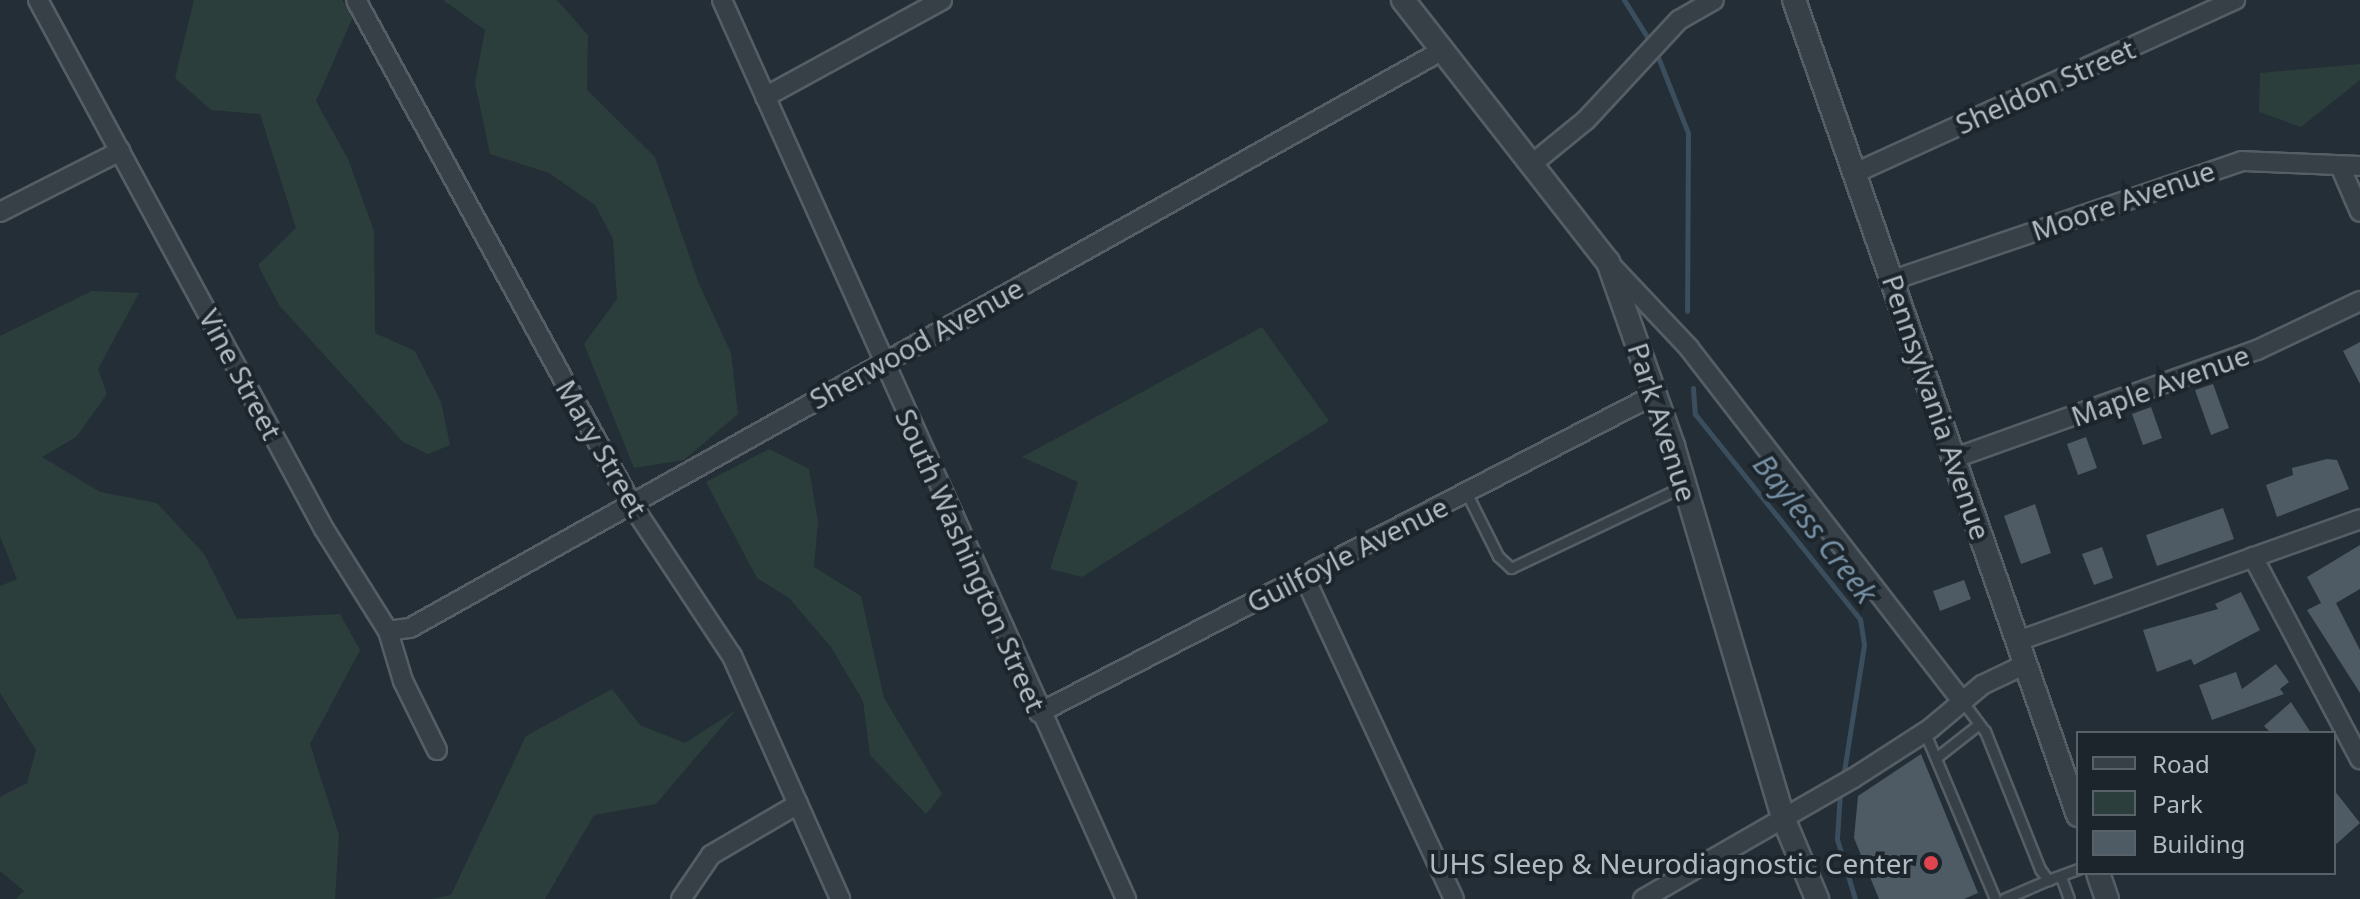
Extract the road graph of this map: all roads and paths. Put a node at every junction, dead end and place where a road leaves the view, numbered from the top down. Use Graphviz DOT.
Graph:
graph roads {
  1 [pos="38,0"];
  2 [pos="356,0"];
  3 [pos="722,0"];
  4 [pos="942,0"];
  5 [pos="1403,0"];
  6 [pos="1714,0"];
  7 [pos="1794,0"];
  8 [pos="2235,0"];
  9 [pos="1443,50"];
  10 [pos="765,97"];
  11 [pos="120,151"];
  12 [pos="1532,164"];
  13 [pos="2340,166"];
  14 [pos="2360,166"];
  15 [pos="1855,173"];
  16 [pos="0,212"];
  17 [pos="2360,212"];
  18 [pos="1608,262"];
  19 [pos="1893,280"];
  20 [pos="2360,301"];
  21 [pos="882,361"];
  22 [pos="1654,395"];
  23 [pos="1955,458"];
  24 [pos="1685,486"];
  25 [pos="1466,492"];
  26 [pos="632,505"];
  27 [pos="2360,519"];
  28 [pos="2253,557"];
  29 [pos="1304,576"];
  30 [pos="388,631"];
  31 [pos="2018,641"];
  32 [pos="2026,664"];
  33 [pos="1962,701"];
  34 [pos="1039,713"];
  35 [pos="1979,724"];
  36 [pos="1925,733"];
  37 [pos="437,750"];
  38 [pos="1937,757"];
  39 [pos="2360,759"];
  40 [pos="798,804"];
  41 [pos="2076,809"];
  42 [pos="1784,820"];
  43 [pos="2076,870"];
  44 [pos="2099,875"];
  45 [pos="2061,877"];
  46 [pos="2048,880"];
  47 [pos="681,899"];
  48 [pos="840,899"];
  49 [pos="1126,899"];
  50 [pos="1454,899"];
  51 [pos="1643,899"];
  52 [pos="1817,899"];
  53 [pos="1995,899"];
  54 [pos="2004,899"];
  55 [pos="2069,899"];
  56 [pos="2107,899"];
  1 -- 11 [label="street, Vine Street"];
  2 -- 26 [label="street, Mary Street"];
  3 -- 10 [label="street, South Washington Street"];
  4 -- 10 [label="street"];
  5 -- 9 [label="street, Park Avenue"];
  6 -- 12 [label="street"];
  7 -- 15 [label="street, Pennsylvania Avenue"];
  8 -- 15 [label="street, Sheldon Street"];
  9 -- 12 [label="street, Park Avenue"];
  9 -- 21 [label="street, Sherwood Avenue"];
  10 -- 21 [label="street, South Washington Street"];
  11 -- 16 [label="street"];
  11 -- 30 [label="street, Vine Street"];
  12 -- 18 [label="street, Park Avenue"];
  13 -- 14 [label="street, Moore Avenue"];
  13 -- 17 [label="street"];
  13 -- 19 [label="street, Moore Avenue"];
  15 -- 19 [label="street, Pennsylvania Avenue"];
  18 -- 22 [label="street, Park Avenue"];
  18 -- 33 [label="street"];
  19 -- 23 [label="street, Pennsylvania Avenue"];
  20 -- 23 [label="street, Maple Avenue"];
  21 -- 26 [label="street, Sherwood Avenue"];
  21 -- 34 [label="street, South Washington Street"];
  22 -- 24 [label="street, Park Avenue"];
  22 -- 25 [label="street, Guilfoyle Avenue"];
  23 -- 31 [label="street, Pennsylvania Avenue"];
  24 -- 25 [label="lane"];
  24 -- 42 [label="street, Park Avenue"];
  25 -- 29 [label="street, Guilfoyle Avenue"];
  26 -- 30 [label="street, Sherwood Avenue"];
  26 -- 40 [label="street, Mary Street"];
  27 -- 28 [label="street"];
  28 -- 31 [label="street"];
  28 -- 39 [label="street"];
  29 -- 34 [label="street, Guilfoyle Avenue"];
  29 -- 50 [label="street"];
  30 -- 37 [label="street, Vine Street"];
  31 -- 32 [label="street, Pennsylvania Avenue"];
  32 -- 33 [label="street"];
  32 -- 41 [label="street, Pennsylvania Avenue"];
  33 -- 35 [label="lane"];
  33 -- 36 [label="street"];
  34 -- 49 [label="street, South Washington Street"];
  35 -- 38 [label="lane"];
  35 -- 46 [label="lane"];
  36 -- 38 [label="lane"];
  36 -- 42 [label="street"];
  38 -- 53 [label="lane"];
  40 -- 47 [label="street"];
  40 -- 48 [label="street, Mary Street"];
  42 -- 51 [label="street"];
  42 -- 52 [label="street, Park Avenue"];
  43 -- 45 [label="lane"];
  44 -- 56 [label="street"];
  45 -- 46 [label="lane"];
  45 -- 55 [label="lane"];
  46 -- 54 [label="lane"];
}
